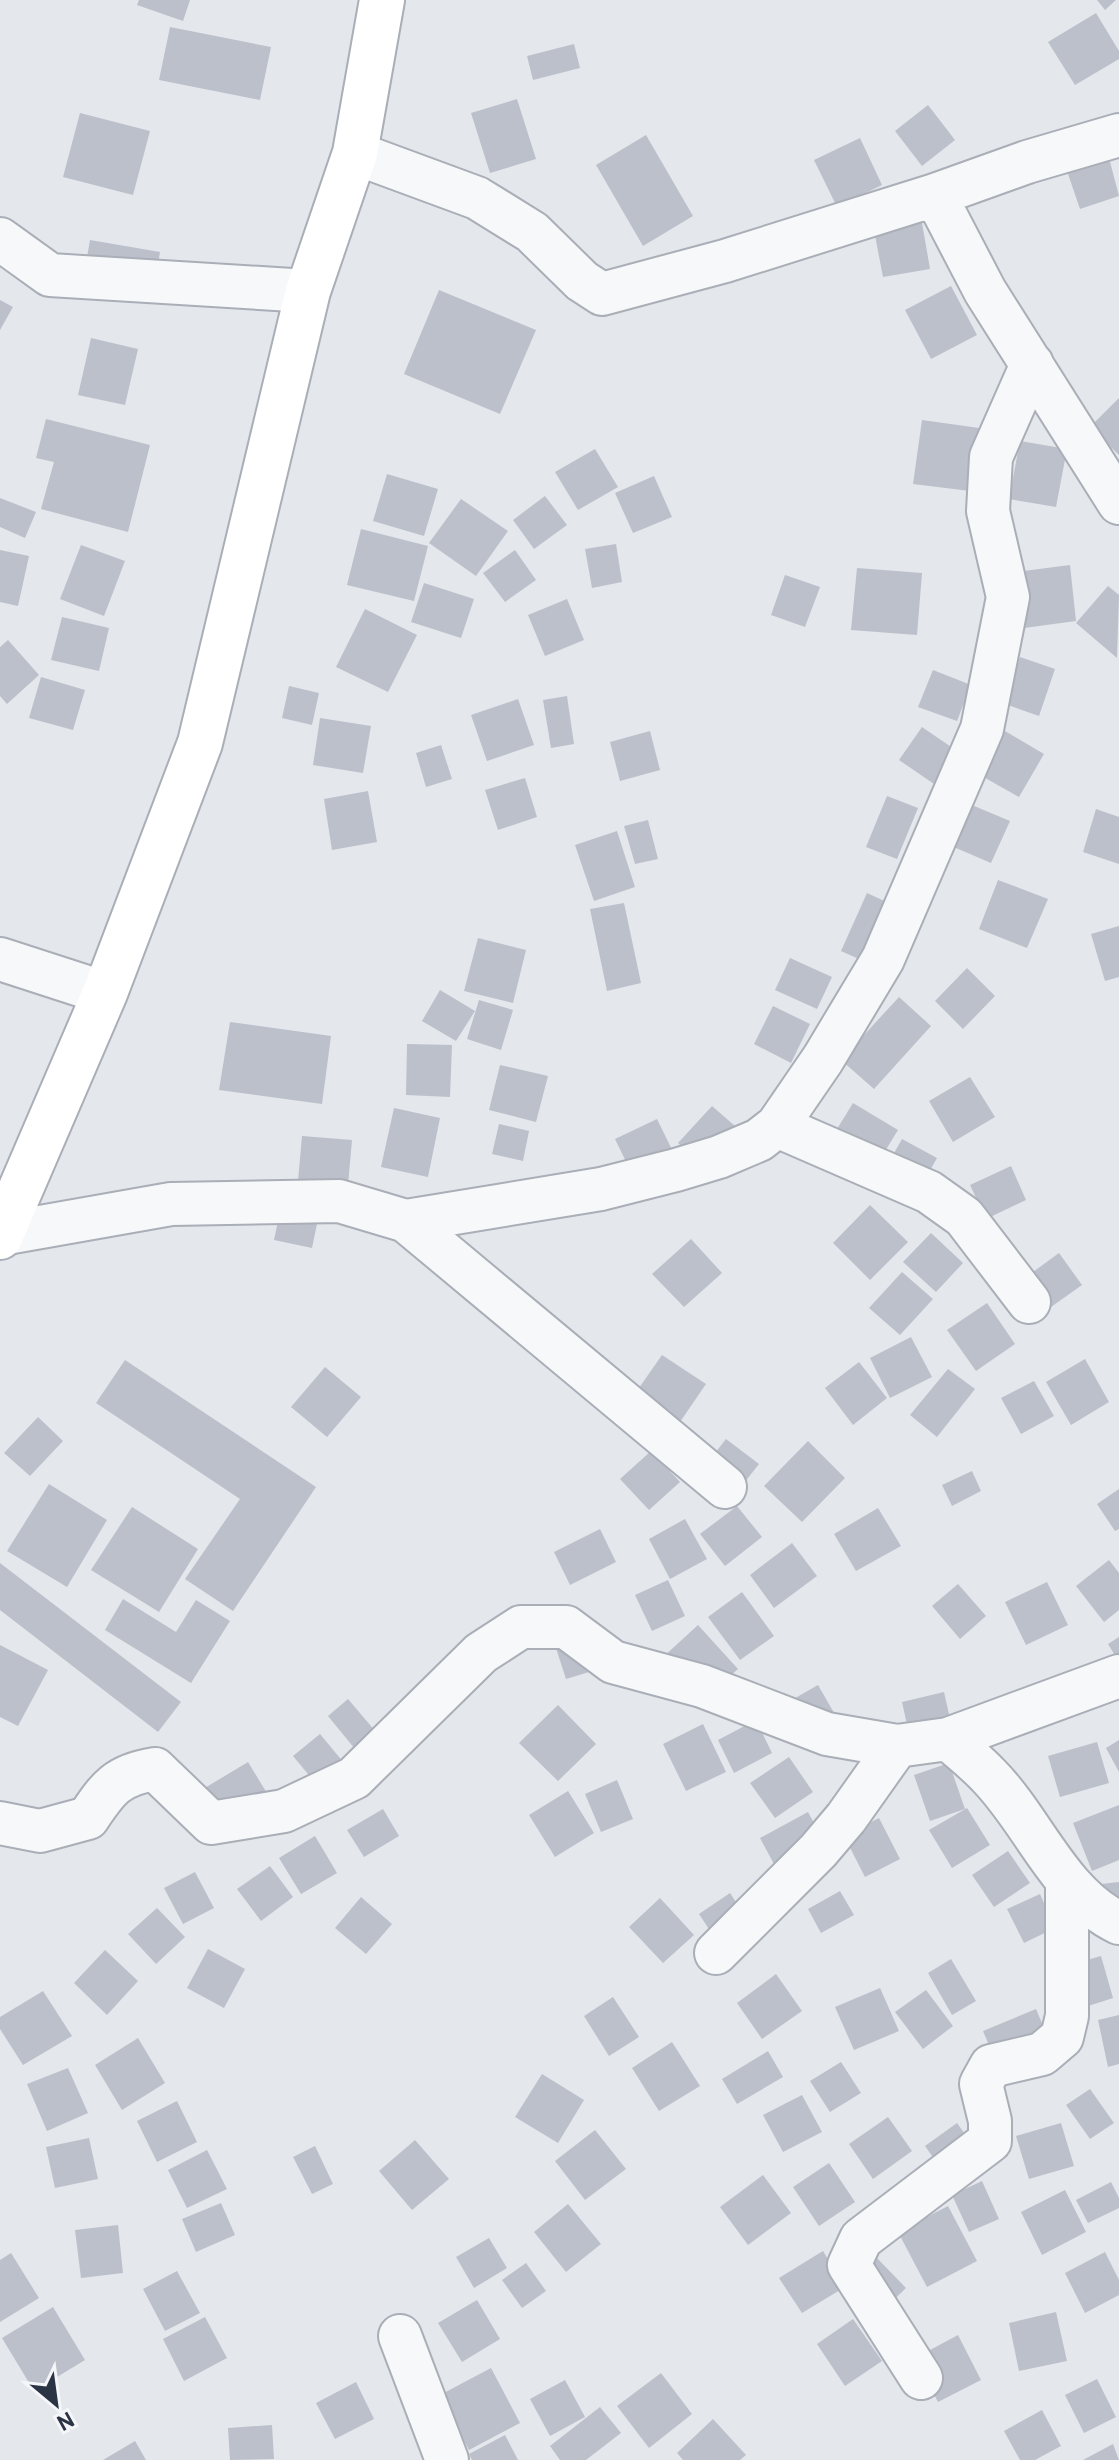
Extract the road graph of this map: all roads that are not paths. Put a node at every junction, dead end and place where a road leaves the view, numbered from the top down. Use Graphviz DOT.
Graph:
graph roads {
  1 [pos="382,0"];
  2 [pos="1119,135"];
  3 [pos="355,153"];
  4 [pos="935,195"];
  5 [pos="0,239"];
  6 [pos="308,291"];
  7 [pos="1032,364"];
  8 [pos="1119,503"];
  9 [pos="0,959"];
  10 [pos="105,993"];
  11 [pos="777,1126"];
  12 [pos="406,1221"];
  13 [pos="1,1236"];
  14 [pos="1029,1302"];
  15 [pos="725,1487"];
  16 [pos="1119,1676"];
  17 [pos="948,1739"];
  18 [pos="897,1746"];
  19 [pos="0,1823"];
  20 [pos="1067,1880"];
  21 [pos="1119,1923"];
  22 [pos="716,1953"];
  23 [pos="400,2336"];
  24 [pos="921,2378"];
  25 [pos="447,2460"];
  1 -- 3 [label="main road"];
  2 -- 4 [label="street"];
  3 -- 4 [label="street"];
  3 -- 6 [label="main road"];
  4 -- 7 [label="street"];
  5 -- 6 [label="street"];
  6 -- 10 [label="main road"];
  7 -- 8 [label="street"];
  7 -- 11 [label="street"];
  9 -- 10 [label="street"];
  10 -- 13 [label="main road"];
  11 -- 12 [label="street"];
  11 -- 14 [label="street"];
  12 -- 13 [label="street"];
  12 -- 15 [label="street"];
  16 -- 17 [label="street"];
  17 -- 18 [label="street"];
  17 -- 20 [label="street"];
  18 -- 19 [label="street"];
  18 -- 22 [label="street"];
  20 -- 21 [label="street"];
  20 -- 24 [label="street"];
  23 -- 25 [label="street"];
}
